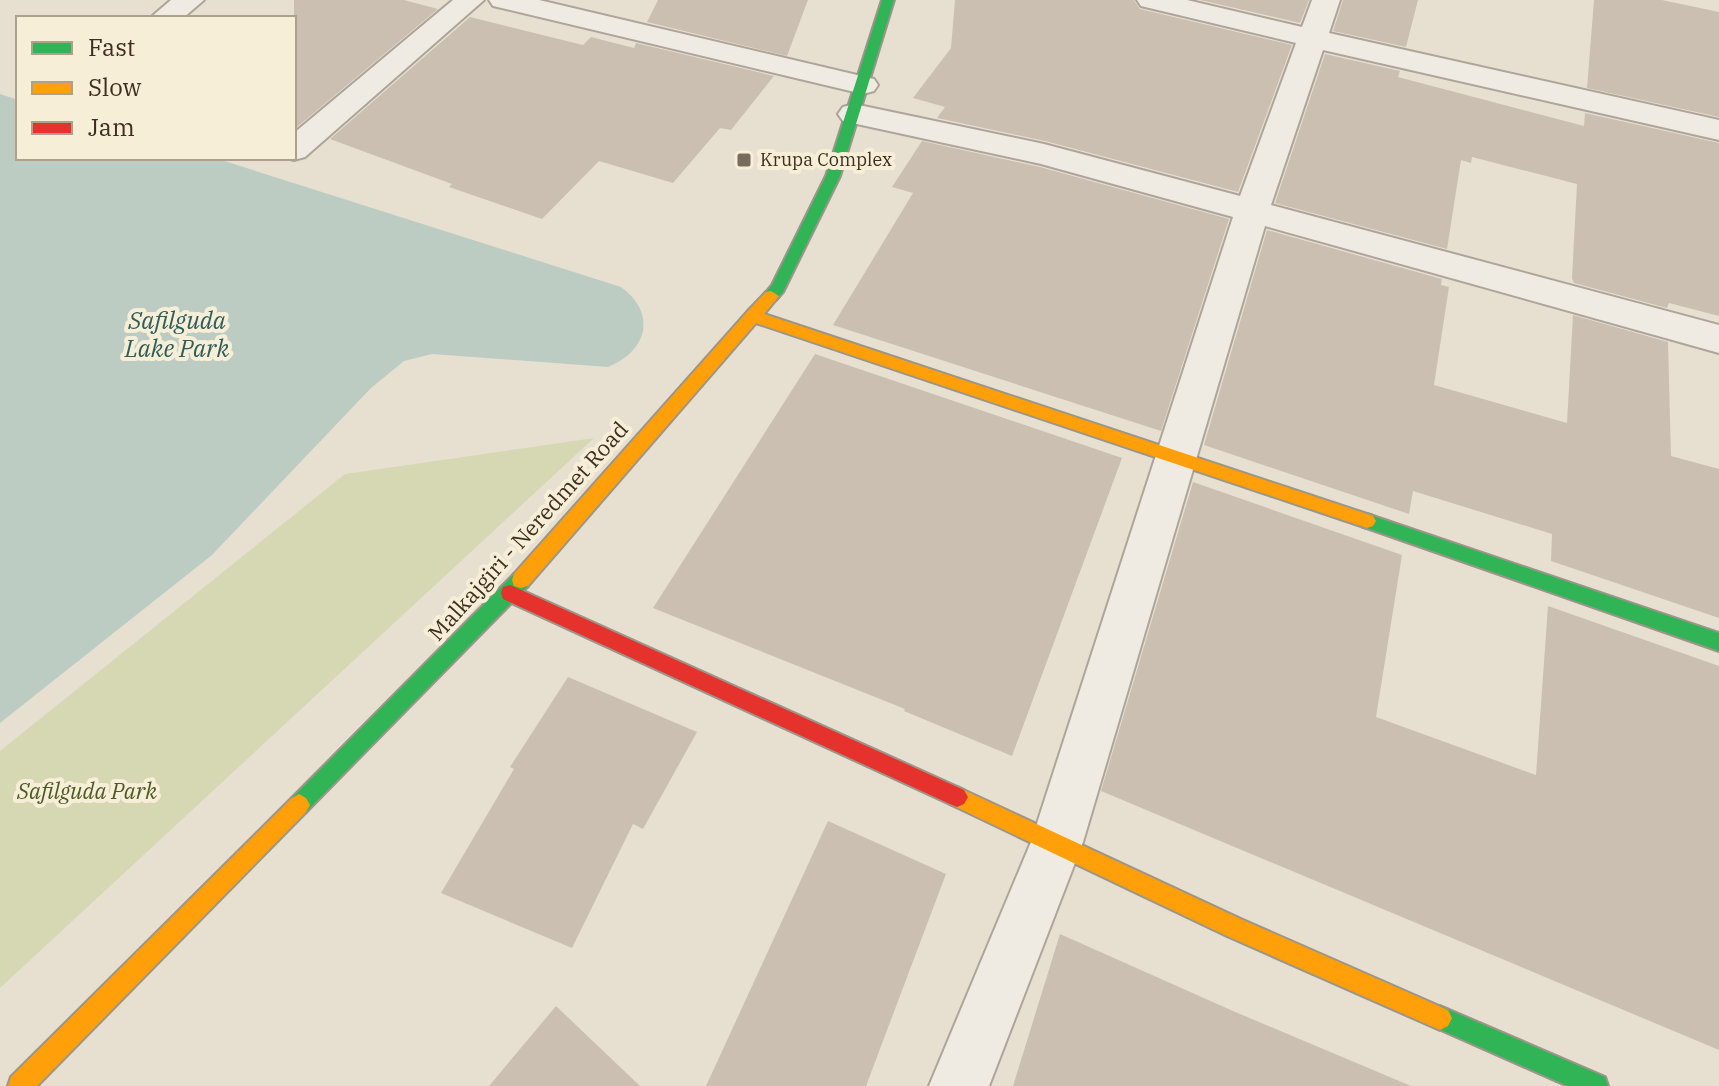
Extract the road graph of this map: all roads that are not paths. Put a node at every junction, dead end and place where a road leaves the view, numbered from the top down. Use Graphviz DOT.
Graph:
graph roads {
  1 [pos="190,0"];
  2 [pos="470,0"];
  3 [pos="503,0"];
  4 [pos="888,0"];
  5 [pos="1151,0"];
  6 [pos="167,16"];
  7 [pos="1318,19"];
  8 [pos="858,100"];
  9 [pos="1719,130"];
  10 [pos="296,148"];
  11 [pos="1252,211"];
  12 [pos="752,316"];
  13 [pos="1719,339"];
  14 [pos="1177,456"];
  15 [pos="510,593"];
  16 [pos="1719,642"];
  17 [pos="1057,842"];
  18 [pos="20,1086"];
  19 [pos="959,1086"];
  20 [pos="1596,1086"];
  1 -- 6 [label="street"];
  2 -- 10 [label="street"];
  3 -- 8 [label="street"];
  4 -- 8 [label="street, Malkajgiri - Neredmet Road"];
  5 -- 7 [label="street"];
  7 -- 9 [label="street"];
  7 -- 11 [label="street"];
  8 -- 11 [label="street"];
  8 -- 12 [label="street, Malkajgiri - Neredmet Road"];
  11 -- 13 [label="street"];
  11 -- 14 [label="street"];
  12 -- 14 [label="street"];
  12 -- 15 [label="street, Malkajgiri - Neredmet Road"];
  14 -- 16 [label="street"];
  14 -- 17 [label="street"];
  15 -- 17 [label="street"];
  15 -- 18 [label="street, Malkajgiri - Neredmet Road"];
  17 -- 19 [label="street"];
  17 -- 20 [label="street"];
}
